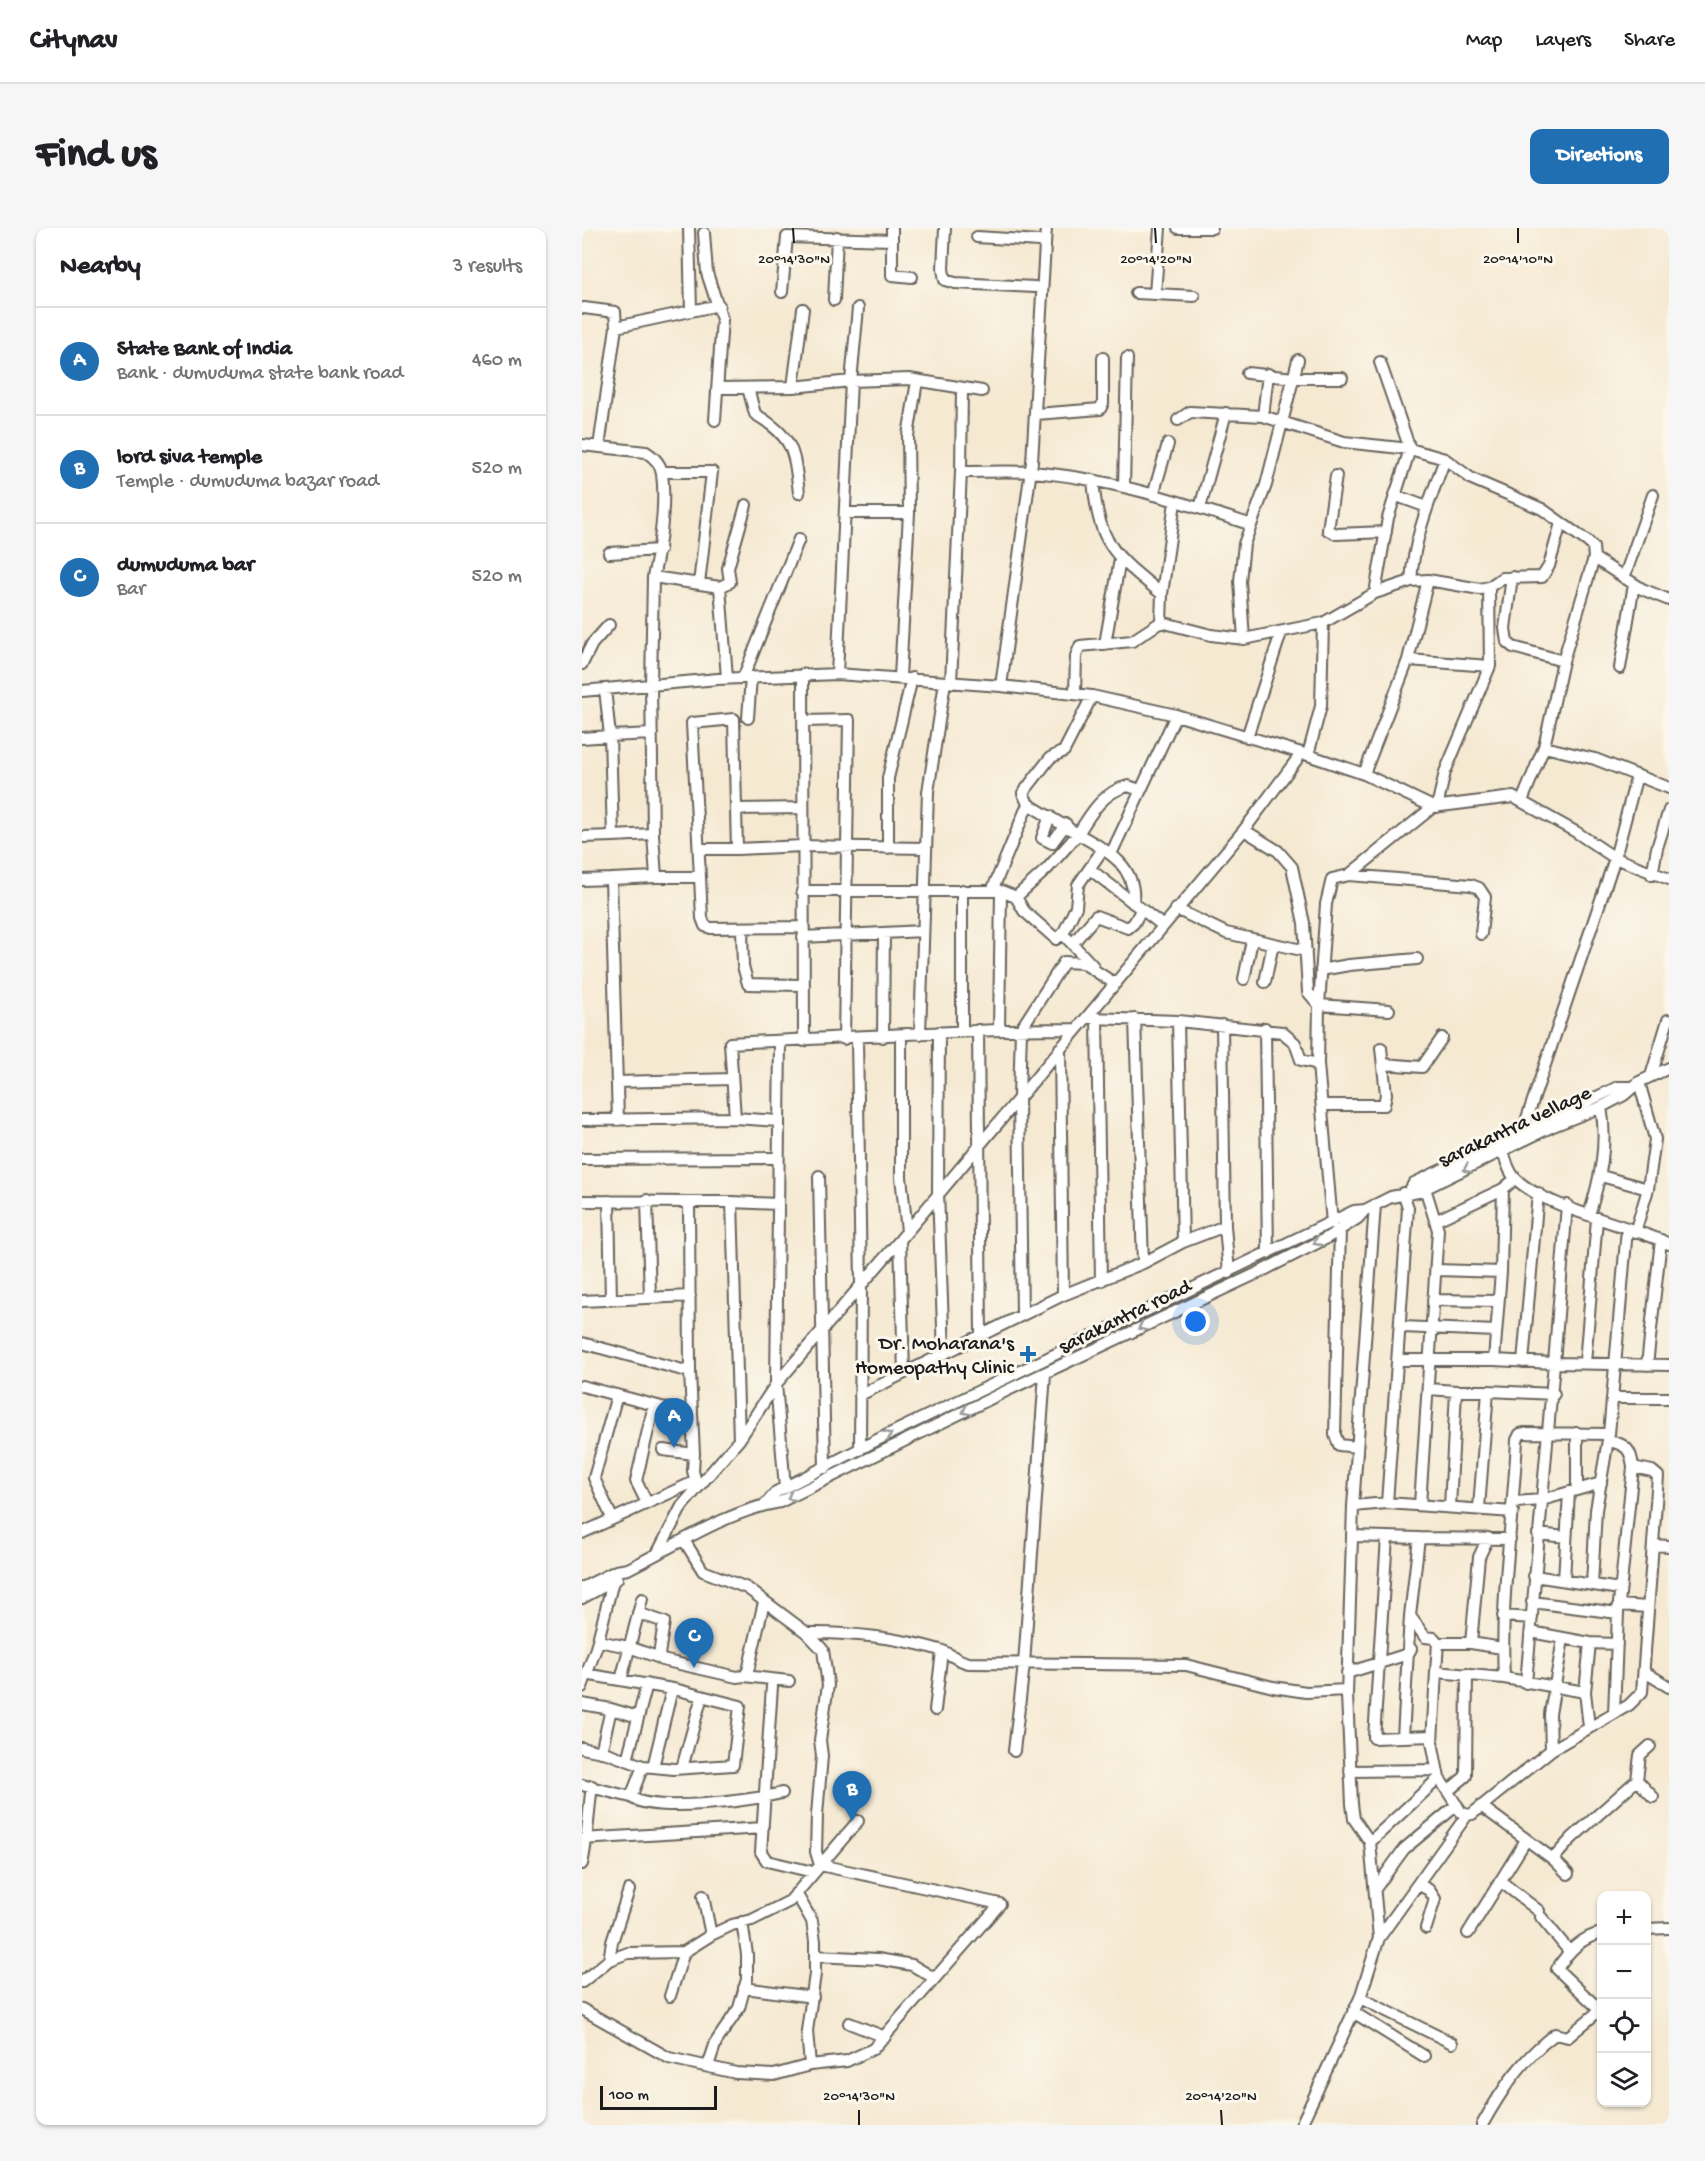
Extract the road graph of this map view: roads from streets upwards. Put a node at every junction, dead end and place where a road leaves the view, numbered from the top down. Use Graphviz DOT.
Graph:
graph roads {
  1 [pos="689,228"];
  2 [pos="892,228"];
  3 [pos="945,228"];
  4 [pos="1046,228"];
  5 [pos="1160,228"];
  6 [pos="1178,228"];
  7 [pos="1212,228"];
  8 [pos="704,233"];
  9 [pos="996,233"];
  10 [pos="837,237"];
  11 [pos="977,237"];
  12 [pos="892,240"];
  13 [pos="1039,241"];
  14 [pos="912,277"];
  15 [pos="1035,287"];
  16 [pos="782,292"];
  17 [pos="1136,293"];
  18 [pos="1155,294"];
  19 [pos="1194,296"];
  20 [pos="834,300"];
  21 [pos="719,305"];
  22 [pos="584,308"];
  23 [pos="858,308"];
  24 [pos="803,309"];
  25 [pos="691,311"];
  26 [pos="616,327"];
  27 [pos="1103,358"];
  28 [pos="1127,358"];
  29 [pos="1298,360"];
  30 [pos="1380,362"];
  31 [pos="1247,373"];
  32 [pos="1268,374"];
  33 [pos="1294,378"];
  34 [pos="1342,378"];
  35 [pos="851,381"];
  36 [pos="917,381"];
  37 [pos="793,387"];
  38 [pos="719,388"];
  39 [pos="748,388"];
  40 [pos="962,388"];
  41 [pos="982,391"];
  42 [pos="1226,413"];
  43 [pos="1036,414"];
  44 [pos="1263,416"];
  45 [pos="715,420"];
  46 [pos="1178,420"];
  47 [pos="1283,420"];
  48 [pos="1168,444"];
  49 [pos="582,445"];
  50 [pos="598,447"];
  51 [pos="1410,449"];
  52 [pos="1445,459"];
  53 [pos="662,472"];
  54 [pos="961,472"];
  55 [pos="1030,472"];
  56 [pos="1336,476"];
  57 [pos="1093,480"];
  58 [pos="1124,487"];
  59 [pos="799,493"];
  60 [pos="1152,495"];
  61 [pos="1394,495"];
  62 [pos="1653,495"];
  63 [pos="1175,502"];
  64 [pos="746,506"];
  65 [pos="1427,507"];
  66 [pos="1200,508"];
  67 [pos="844,513"];
  68 [pos="909,513"];
  69 [pos="1562,523"];
  70 [pos="1249,524"];
  71 [pos="1386,532"];
  72 [pos="799,539"];
  73 [pos="660,550"];
  74 [pos="609,553"];
  75 [pos="1594,558"];
  76 [pos="1120,559"];
  77 [pos="653,577"];
  78 [pos="1512,577"];
  79 [pos="1624,578"];
  80 [pos="1428,580"];
  81 [pos="1411,581"];
  82 [pos="699,584"];
  83 [pos="1634,584"];
  84 [pos="1489,587"];
  85 [pos="720,588"];
  86 [pos="1375,593"];
  87 [pos="1162,594"];
  88 [pos="1669,600"];
  89 [pos="1161,622"];
  90 [pos="1323,623"];
  91 [pos="609,625"];
  92 [pos="1281,633"];
  93 [pos="1244,639"];
  94 [pos="1105,644"];
  95 [pos="1408,660"];
  96 [pos="1563,661"];
  97 [pos="582,664"];
  98 [pos="1490,666"];
  99 [pos="1620,668"];
  100 [pos="803,674"];
  101 [pos="837,674"];
  102 [pos="747,677"];
  103 [pos="900,677"];
  104 [pos="727,678"];
  105 [pos="912,678"];
  106 [pos="948,682"];
  107 [pos="651,685"];
  108 [pos="1001,686"];
  109 [pos="605,689"];
  110 [pos="582,691"];
  111 [pos="1075,694"];
  112 [pos="1092,696"];
  113 [pos="1176,715"];
  114 [pos="748,718"];
  115 [pos="803,722"];
  116 [pos="652,734"];
  117 [pos="610,736"];
  118 [pos="1247,737"];
  119 [pos="582,738"];
  120 [pos="1544,747"];
  121 [pos="1305,754"];
  122 [pos="1364,774"];
  123 [pos="1637,776"];
  124 [pos="1669,788"];
  125 [pos="1140,790"];
  126 [pos="1522,801"];
  127 [pos="1028,804"];
  128 [pos="1435,807"];
  129 [pos="802,808"];
  130 [pos="736,809"];
  131 [pos="1669,810"];
  132 [pos="1050,816"];
  133 [pos="1066,824"];
  134 [pos="1244,830"];
  135 [pos="654,834"];
  136 [pos="1078,834"];
  137 [pos="613,836"];
  138 [pos="582,837"];
  139 [pos="802,846"];
  140 [pos="888,848"];
  141 [pos="926,848"];
  142 [pos="699,849"];
  143 [pos="738,849"];
  144 [pos="847,849"];
  145 [pos="1108,850"];
  146 [pos="1615,858"];
  147 [pos="1091,870"];
  148 [pos="1652,874"];
  149 [pos="1349,875"];
  150 [pos="656,877"];
  151 [pos="700,877"];
  152 [pos="611,879"];
  153 [pos="1669,879"];
  154 [pos="582,880"];
  155 [pos="846,890"];
  156 [pos="924,890"];
  157 [pos="962,890"];
  158 [pos="802,891"];
  159 [pos="997,891"];
  160 [pos="1016,897"];
  161 [pos="1137,906"];
  162 [pos="1176,909"];
  163 [pos="1162,925"];
  164 [pos="742,929"];
  165 [pos="923,931"];
  166 [pos="803,932"];
  167 [pos="884,933"];
  168 [pos="846,934"];
  169 [pos="1063,934"];
  170 [pos="1481,934"];
  171 [pos="1252,940"];
  172 [pos="1074,942"];
  173 [pos="1273,944"];
  174 [pos="1306,951"];
  175 [pos="1418,959"];
  176 [pos="1095,969"];
  177 [pos="1321,970"];
  178 [pos="1244,980"];
  179 [pos="1265,982"];
  180 [pos="1114,983"];
  181 [pos="803,985"];
  182 [pos="1319,1005"];
  183 [pos="1389,1010"];
  184 [pos="1085,1018"];
  185 [pos="1097,1018"];
  186 [pos="1135,1019"];
  187 [pos="1668,1020"];
  188 [pos="1178,1021"];
  189 [pos="1222,1024"];
  190 [pos="1265,1028"];
  191 [pos="1022,1029"];
  192 [pos="1076,1029"];
  193 [pos="962,1030"];
  194 [pos="978,1030"];
  195 [pos="999,1030"];
  196 [pos="939,1032"];
  197 [pos="920,1034"];
  198 [pos="901,1035"];
  199 [pos="883,1037"];
  200 [pos="1442,1038"];
  201 [pos="844,1039"];
  202 [pos="857,1039"];
  203 [pos="780,1041"];
  204 [pos="804,1041"];
  205 [pos="1060,1048"];
  206 [pos="1381,1048"];
  207 [pos="1318,1064"];
  208 [pos="1383,1064"];
  209 [pos="1669,1068"];
  210 [pos="1651,1076"];
  211 [pos="732,1079"];
  212 [pos="617,1082"];
  213 [pos="1635,1084"];
  214 [pos="1019,1098"];
  215 [pos="1322,1105"];
  216 [pos="1601,1107"];
  217 [pos="735,1118"];
  218 [pos="582,1120"];
  219 [pos="618,1120"];
  220 [pos="778,1121"];
  221 [pos="1523,1130"];
  222 [pos="977,1147"];
  223 [pos="1503,1151"];
  224 [pos="778,1158"];
  225 [pos="582,1159"];
  226 [pos="819,1176"];
  227 [pos="1601,1176"];
  228 [pos="1515,1179"];
  229 [pos="1425,1182"];
  230 [pos="1503,1189"];
  231 [pos="1648,1190"];
  232 [pos="938,1192"];
  233 [pos="1406,1192"];
  234 [pos="1538,1193"];
  235 [pos="647,1200"];
  236 [pos="582,1201"];
  237 [pos="609,1201"];
  238 [pos="689,1202"];
  239 [pos="732,1202"];
  240 [pos="778,1204"];
  241 [pos="1567,1205"];
  242 [pos="1370,1207"];
  243 [pos="1593,1217"];
  244 [pos="1437,1220"];
  245 [pos="1225,1226"];
  246 [pos="1336,1226"];
  247 [pos="907,1231"];
  248 [pos="1631,1231"];
  249 [pos="900,1240"];
  250 [pos="1666,1241"];
  251 [pos="1183,1242"];
  252 [pos="1268,1253"];
  253 [pos="1143,1263"];
  254 [pos="1437,1270"];
  255 [pos="1501,1272"];
  256 [pos="1228,1273"];
  257 [pos="1101,1281"];
  258 [pos="861,1283"];
  259 [pos="1064,1295"];
  260 [pos="690,1296"];
  261 [pos="650,1297"];
  262 [pos="611,1300"];
  263 [pos="1433,1300"];
  264 [pos="582,1301"];
  265 [pos="1498,1301"];
  266 [pos="1022,1315"];
  267 [pos="1402,1327"];
  268 [pos="1431,1329"];
  269 [pos="820,1331"];
  270 [pos="1496,1331"];
  271 [pos="981,1335"];
  272 [pos="582,1343"];
  273 [pos="944,1354"];
  274 [pos="1399,1360"];
  275 [pos="1430,1360"];
  276 [pos="1494,1360"];
  277 [pos="1523,1362"];
  278 [pos="1554,1363"];
  279 [pos="1585,1363"];
  280 [pos="1616,1365"];
  281 [pos="1647,1365"];
  282 [pos="1669,1365"];
  283 [pos="690,1372"];
  284 [pos="904,1373"];
  285 [pos="1045,1374"];
  286 [pos="776,1384"];
  287 [pos="582,1386"];
  288 [pos="1428,1389"];
  289 [pos="1456,1391"];
  290 [pos="1488,1391"];
  291 [pos="1554,1394"];
  292 [pos="617,1395"];
  293 [pos="860,1395"];
  294 [pos="1612,1398"];
  295 [pos="1669,1398"];
  296 [pos="654,1405"];
  297 [pos="692,1415"];
  298 [pos="1550,1432"];
  299 [pos="1577,1433"];
  300 [pos="1608,1437"];
  301 [pos="740,1440"];
  302 [pos="1357,1447"];
  303 [pos="663,1450"];
  304 [pos="860,1450"];
  305 [pos="694,1454"];
  306 [pos="1633,1467"];
  307 [pos="825,1468"];
  308 [pos="1601,1483"];
  309 [pos="696,1484"];
  310 [pos="784,1488"];
  311 [pos="1573,1491"];
  312 [pos="1542,1500"];
  313 [pos="647,1503"];
  314 [pos="1387,1503"];
  315 [pos="765,1505"];
  316 [pos="1420,1505"];
  317 [pos="1353,1506"];
  318 [pos="1450,1507"];
  319 [pos="1513,1507"];
  320 [pos="1479,1508"];
  321 [pos="612,1518"];
  322 [pos="582,1533"];
  323 [pos="1538,1534"];
  324 [pos="1352,1536"];
  325 [pos="1387,1537"];
  326 [pos="1566,1537"];
  327 [pos="1419,1538"];
  328 [pos="1488,1538"];
  329 [pos="1510,1539"];
  330 [pos="684,1540"];
  331 [pos="1653,1545"];
  332 [pos="1669,1546"];
  333 [pos="657,1554"];
  334 [pos="628,1569"];
  335 [pos="1534,1576"];
  336 [pos="1564,1580"];
  337 [pos="614,1581"];
  338 [pos="1592,1585"];
  339 [pos="582,1588"];
  340 [pos="1620,1589"];
  341 [pos="582,1598"];
  342 [pos="642,1599"];
  343 [pos="764,1602"];
  344 [pos="1532,1602"];
  345 [pos="1647,1607"];
  346 [pos="1619,1609"];
  347 [pos="638,1613"];
  348 [pos="1410,1616"];
  349 [pos="1503,1616"];
  350 [pos="1532,1618"];
  351 [pos="1532,1632"];
  352 [pos="807,1633"];
  353 [pos="1425,1637"];
  354 [pos="1563,1639"];
  355 [pos="598,1641"];
  356 [pos="1438,1643"];
  357 [pos="1471,1643"];
  358 [pos="1590,1643"];
  359 [pos="1617,1644"];
  360 [pos="629,1647"];
  361 [pos="1502,1648"];
  362 [pos="942,1651"];
  363 [pos="1408,1654"];
  364 [pos="660,1658"];
  365 [pos="1377,1662"];
  366 [pos="1024,1665"];
  367 [pos="1347,1672"];
  368 [pos="1436,1672"];
  369 [pos="1645,1672"];
  370 [pos="585,1674"];
  371 [pos="1467,1674"];
  372 [pos="744,1676"];
  373 [pos="1504,1678"];
  374 [pos="621,1680"];
  375 [pos="789,1681"];
  376 [pos="1526,1683"];
  377 [pos="647,1684"];
  378 [pos="1554,1685"];
  379 [pos="772,1686"];
  380 [pos="582,1687"];
  381 [pos="1669,1687"];
  382 [pos="672,1689"];
  383 [pos="1347,1690"];
  384 [pos="1585,1692"];
  385 [pos="702,1696"];
  386 [pos="582,1704"];
  387 [pos="611,1709"];
  388 [pos="935,1710"];
  389 [pos="1614,1713"];
  390 [pos="638,1717"];
  391 [pos="1589,1727"];
  392 [pos="1432,1736"];
  393 [pos="1403,1737"];
  394 [pos="1650,1746"];
  395 [pos="582,1748"];
  396 [pos="1551,1750"];
  397 [pos="1014,1751"];
  398 [pos="601,1752"];
  399 [pos="627,1760"];
  400 [pos="648,1767"];
  401 [pos="682,1768"];
  402 [pos="1350,1771"];
  403 [pos="1438,1774"];
  404 [pos="1637,1780"];
  405 [pos="587,1786"];
  406 [pos="1448,1791"];
  407 [pos="782,1793"];
  408 [pos="631,1797"];
  409 [pos="765,1797"];
  410 [pos="1653,1797"];
  411 [pos="1456,1805"];
  412 [pos="1481,1806"];
  413 [pos="1467,1815"];
  414 [pos="858,1821"];
  415 [pos="763,1828"];
  416 [pos="585,1839"];
  417 [pos="1526,1840"];
  418 [pos="1371,1842"];
  419 [pos="1553,1859"];
  420 [pos="582,1864"];
  421 [pos="816,1869"];
  422 [pos="1568,1874"];
  423 [pos="1500,1881"];
  424 [pos="1418,1884"];
  425 [pos="1375,1889"];
  426 [pos="630,1890"];
  427 [pos="796,1893"];
  428 [pos="703,1896"];
  429 [pos="742,1922"];
  430 [pos="1426,1928"];
  431 [pos="1669,1928"];
  432 [pos="1651,1929"];
  433 [pos="1468,1933"];
  434 [pos="711,1935"];
  435 [pos="1597,1935"];
  436 [pos="1379,1938"];
  437 [pos="1569,1951"];
  438 [pos="684,1952"];
  439 [pos="815,1956"];
  440 [pos="609,1960"];
  441 [pos="934,1978"];
  442 [pos="582,1982"];
  443 [pos="744,1988"];
  444 [pos="670,1996"];
  445 [pos="813,1997"];
  446 [pos="1359,1998"];
  447 [pos="582,2009"];
  448 [pos="1353,2012"];
  449 [pos="849,2023"];
  450 [pos="885,2037"];
  451 [pos="1452,2043"];
  452 [pos="1425,2056"];
  453 [pos="810,2065"];
  454 [pos="708,2066"];
  455 [pos="1301,2125"];
  456 [pos="1482,2125"];
  1 -- 25 [label="street"];
  2 -- 12 [label="street"];
  3 -- 15 [label="street"];
  4 -- 43 [label="street"];
  5 -- 18 [label="street"];
  6 -- 7 [label="street"];
  8 -- 21 [label="street"];
  9 -- 11 [label="street"];
  9 -- 13 [label="street"];
  10 -- 12 [label="street"];
  10 -- 16 [label="street"];
  10 -- 20 [label="street"];
  12 -- 14 [label="street"];
  17 -- 18 [label="street"];
  18 -- 19 [label="street"];
  21 -- 25 [label="street"];
  21 -- 38 [label="street"];
  22 -- 26 [label="street"];
  23 -- 35 [label="street"];
  24 -- 37 [label="street"];
  25 -- 26 [label="street"];
  26 -- 50 [label="street"];
  27 -- 43 [label="street"];
  28 -- 58 [label="street"];
  29 -- 33 [label="street"];
  30 -- 51 [label="street"];
  31 -- 32 [label="street"];
  32 -- 33 [label="street"];
  32 -- 44 [label="street"];
  33 -- 34 [label="street"];
  33 -- 47 [label="street"];
  35 -- 36 [label="street"];
  35 -- 37 [label="street"];
  35 -- 67 [label="street"];
  36 -- 40 [label="street"];
  36 -- 68 [label="street"];
  37 -- 39 [label="street"];
  38 -- 39 [label="street"];
  38 -- 45 [label="street"];
  39 -- 59 [label="street"];
  40 -- 41 [label="street"];
  40 -- 54 [label="street"];
  42 -- 44 [label="street"];
  42 -- 46 [label="street"];
  42 -- 66 [label="street"];
  43 -- 55 [label="street"];
  44 -- 47 [label="street"];
  47 -- 51 [label="street"];
  47 -- 70 [label="street"];
  48 -- 60 [label="street"];
  49 -- 50 [label="street"];
  50 -- 53 [label="street"];
  51 -- 52 [label="street"];
  51 -- 61 [label="street"];
  52 -- 65 [label="street"];
  52 -- 69 [label="street"];
  53 -- 73 [label="street"];
  53 -- 82 [label="street"];
  54 -- 55 [label="street"];
  54 -- 106 [label="street"];
  55 -- 57 [label="street"];
  55 -- 108 [label="street"];
  56 -- 71 [label="street"];
  57 -- 58 [label="street"];
  57 -- 76 [label="street"];
  58 -- 60 [label="street"];
  60 -- 63 [label="street"];
  61 -- 65 [label="street"];
  61 -- 71 [label="street"];
  62 -- 79 [label="street"];
  63 -- 66 [label="street"];
  63 -- 87 [label="street"];
  64 -- 85 [label="street"];
  65 -- 81 [label="street"];
  66 -- 70 [label="street"];
  67 -- 68 [label="street"];
  67 -- 101 [label="street"];
  68 -- 103 [label="street"];
  69 -- 75 [label="street"];
  69 -- 78 [label="street"];
  70 -- 93 [label="street"];
  71 -- 86 [label="street"];
  72 -- 102 [label="street"];
  73 -- 74 [label="street"];
  73 -- 77 [label="street"];
  75 -- 79 [label="street"];
  75 -- 96 [label="street"];
  76 -- 87 [label="street"];
  76 -- 94 [label="street"];
  77 -- 82 [label="street"];
  77 -- 107 [label="street"];
  78 -- 84 [label="street"];
  78 -- 96 [label="street"];
  79 -- 83 [label="street"];
  80 -- 81 [label="street"];
  80 -- 84 [label="street"];
  80 -- 95 [label="street"];
  81 -- 86 [label="street"];
  82 -- 85 [label="street"];
  83 -- 88 [label="street"];
  83 -- 99 [label="street"];
  84 -- 98 [label="street"];
  85 -- 104 [label="street"];
  86 -- 90 [label="street"];
  87 -- 89 [label="street"];
  89 -- 93 [label="street"];
  89 -- 94 [label="street"];
  90 -- 92 [label="street"];
  90 -- 121 [label="street"];
  91 -- 97 [label="street"];
  92 -- 93 [label="street"];
  92 -- 118 [label="street"];
  94 -- 111 [label="street"];
  95 -- 98 [label="street"];
  95 -- 122 [label="street"];
  96 -- 120 [label="street"];
  98 -- 128 [label="street"];
  100 -- 101 [label="street"];
  100 -- 102 [label="street"];
  100 -- 115 [label="street"];
  101 -- 103 [label="street"];
  102 -- 104 [label="street"];
  102 -- 114 [label="street"];
  103 -- 105 [label="street"];
  104 -- 107 [label="street"];
  105 -- 106 [label="street"];
  105 -- 140 [label="street"];
  106 -- 108 [label="street"];
  106 -- 141 [label="street"];
  107 -- 109 [label="street"];
  107 -- 116 [label="street"];
  108 -- 111 [label="street"];
  109 -- 110 [label="street"];
  109 -- 117 [label="street"];
  111 -- 112 [label="street"];
  112 -- 113 [label="street"];
  112 -- 127 [label="street"];
  113 -- 118 [label="street"];
  113 -- 125 [label="street"];
  115 -- 129 [label="street"];
  115 -- 144 [label="street"];
  116 -- 117 [label="street"];
  116 -- 135 [label="street"];
  117 -- 119 [label="street"];
  117 -- 137 [label="street"];
  118 -- 121 [label="street"];
  120 -- 123 [label="street"];
  120 -- 126 [label="street"];
  121 -- 122 [label="street"];
  121 -- 134 [label="street"];
  122 -- 128 [label="street"];
  123 -- 124 [label="street"];
  123 -- 146 [label="street"];
  125 -- 136 [label="street"];
  125 -- 145 [label="street"];
  126 -- 128 [label="street"];
  126 -- 146 [label="street"];
  127 -- 132 [label="street"];
  127 -- 159 [label="street"];
  128 -- 149 [label="street"];
  129 -- 130 [label="street"];
  129 -- 139 [label="street"];
  130 -- 142 [label="street"];
  130 -- 143 [label="street"];
  131 -- 148 [label="street"];
  132 -- 133 [label="street"];
  132 -- 133 [label="street"];
  133 -- 136 [label="street"];
  134 -- 162 [label="street"];
  134 -- 174 [label="street"];
  135 -- 137 [label="street"];
  135 -- 150 [label="street"];
  136 -- 145 [label="street"];
  136 -- 160 [label="street"];
  137 -- 138 [label="street"];
  139 -- 143 [label="street"];
  139 -- 144 [label="street"];
  139 -- 158 [label="street"];
  140 -- 141 [label="street"];
  140 -- 144 [label="street"];
  141 -- 156 [label="street"];
  142 -- 143 [label="street"];
  142 -- 151 [label="street"];
  144 -- 155 [label="street"];
  145 -- 147 [label="street"];
  145 -- 161 [label="street"];
  146 -- 148 [label="street"];
  146 -- 221 [label="street"];
  147 -- 161 [label="street"];
  147 -- 169 [label="street"];
  148 -- 153 [label="street"];
  149 -- 170 [label="street"];
  149 -- 177 [label="street"];
  150 -- 151 [label="street"];
  150 -- 152 [label="street"];
  151 -- 164 [label="street"];
  152 -- 154 [label="street"];
  152 -- 212 [label="street"];
  155 -- 156 [label="street"];
  155 -- 158 [label="street"];
  155 -- 168 [label="street"];
  156 -- 157 [label="street"];
  156 -- 165 [label="street"];
  157 -- 159 [label="street"];
  157 -- 193 [label="street"];
  158 -- 166 [label="street"];
  159 -- 160 [label="street"];
  159 -- 195 [label="street"];
  160 -- 169 [label="street"];
  161 -- 163 [label="street"];
  161 -- 172 [label="street"];
  162 -- 163 [label="street"];
  162 -- 171 [label="street"];
  163 -- 180 [label="street"];
  164 -- 166 [label="street"];
  164 -- 181 [label="street"];
  165 -- 167 [label="street"];
  165 -- 197 [label="street"];
  166 -- 168 [label="street"];
  166 -- 181 [label="street"];
  167 -- 168 [label="street"];
  167 -- 199 [label="street"];
  168 -- 201 [label="street"];
  169 -- 172 [label="street"];
  171 -- 173 [label="street"];
  171 -- 178 [label="street"];
  172 -- 176 [label="street"];
  173 -- 174 [label="street"];
  173 -- 179 [label="street"];
  174 -- 182 [label="street"];
  175 -- 177 [label="street"];
  176 -- 180 [label="street"];
  176 -- 191 [label="street"];
  177 -- 182 [label="street"];
  180 -- 184 [label="street"];
  181 -- 204 [label="street"];
  182 -- 183 [label="street"];
  182 -- 207 [label="street"];
  184 -- 185 [label="street"];
  184 -- 192 [label="street"];
  185 -- 186 [label="street"];
  185 -- 257 [label="street"];
  186 -- 188 [label="street"];
  186 -- 253 [label="street"];
  187 -- 210 [label="street"];
  188 -- 189 [label="street"];
  188 -- 251 [label="street"];
  189 -- 190 [label="street"];
  189 -- 245 [label="street"];
  190 -- 207 [label="street"];
  190 -- 252 [label="street"];
  191 -- 192 [label="street"];
  191 -- 195 [label="street"];
  191 -- 214 [label="street"];
  192 -- 205 [label="street"];
  193 -- 194 [label="street"];
  193 -- 196 [label="street"];
  194 -- 195 [label="street"];
  194 -- 222 [label="street"];
  196 -- 197 [label="street"];
  196 -- 232 [label="street"];
  197 -- 198 [label="street"];
  198 -- 199 [label="street"];
  198 -- 247 [label="street"];
  199 -- 202 [label="street"];
  200 -- 208 [label="street"];
  201 -- 202 [label="street"];
  201 -- 204 [label="street"];
  202 -- 258 [label="street"];
  203 -- 204 [label="street"];
  203 -- 211 [label="street"];
  203 -- 220 [label="street"];
  205 -- 214 [label="street"];
  205 -- 259 [label="street"];
  206 -- 208 [label="street"];
  207 -- 215 [label="street"];
  208 -- 215 [label="street"];
  209 -- 210 [label="street, sarakantra vellage"];
  210 -- 213 [label="street, sarakantra vellage"];
  211 -- 212 [label="street"];
  211 -- 217 [label="street"];
  212 -- 219 [label="street"];
  213 -- 216 [label="street, sarakantra vellage"];
  213 -- 221 [label="street, sarakantra vellage"];
  213 -- 231 [label="street"];
  214 -- 222 [label="street"];
  214 -- 266 [label="street"];
  215 -- 246 [label="street"];
  216 -- 223 [label="street, sarakantra vellage"];
  216 -- 227 [label="street"];
  217 -- 219 [label="street"];
  217 -- 220 [label="street"];
  218 -- 219 [label="street"];
  220 -- 224 [label="street"];
  221 -- 229 [label="street, sarakantra vellage"];
  222 -- 232 [label="street"];
  222 -- 271 [label="street"];
  223 -- 228 [label="street"];
  223 -- 229 [label="street, sarakantra vellage, one-way"];
  224 -- 225 [label="street"];
  224 -- 240 [label="street"];
  226 -- 269 [label="street"];
  227 -- 231 [label="street"];
  227 -- 243 [label="street"];
  228 -- 230 [label="street"];
  228 -- 234 [label="street"];
  229 -- 233 [label="street, sarakantra road"];
  229 -- 244 [label="street"];
  230 -- 244 [label="street"];
  230 -- 255 [label="street"];
  231 -- 248 [label="street"];
  232 -- 247 [label="street"];
  232 -- 273 [label="street"];
  233 -- 242 [label="street, sarakantra road"];
  233 -- 267 [label="street"];
  234 -- 241 [label="street"];
  234 -- 277 [label="street"];
  235 -- 237 [label="street"];
  235 -- 238 [label="street"];
  235 -- 261 [label="street"];
  236 -- 237 [label="street"];
  237 -- 262 [label="street"];
  238 -- 239 [label="street"];
  238 -- 260 [label="street"];
  239 -- 240 [label="street"];
  239 -- 301 [label="street"];
  240 -- 286 [label="street"];
  241 -- 243 [label="street"];
  241 -- 278 [label="street"];
  242 -- 246 [label="street, sarakantra road"];
  242 -- 302 [label="street"];
  243 -- 248 [label="street"];
  243 -- 279 [label="street"];
  244 -- 254 [label="street"];
  245 -- 251 [label="street"];
  245 -- 256 [label="street"];
  246 -- 252 [label="street, sarakantra road"];
  246 -- 285 [label="street, sarakantra road, one-way"];
  246 -- 302 [label="street"];
  247 -- 249 [label="street"];
  248 -- 250 [label="street"];
  248 -- 280 [label="street"];
  249 -- 258 [label="street"];
  249 -- 284 [label="street"];
  250 -- 281 [label="street"];
  251 -- 253 [label="street"];
  252 -- 256 [label="street, sarakantra road"];
  253 -- 257 [label="street"];
  254 -- 255 [label="street"];
  254 -- 263 [label="street"];
  255 -- 265 [label="street"];
  304 -- 256 [label="street, sarakantra road, one-way"];
  257 -- 259 [label="street"];
  258 -- 269 [label="street"];
  258 -- 293 [label="street"];
  259 -- 266 [label="street"];
  260 -- 261 [label="street"];
  260 -- 283 [label="street"];
  261 -- 262 [label="street"];
  262 -- 264 [label="street"];
  263 -- 265 [label="street"];
  263 -- 268 [label="street"];
  265 -- 270 [label="street"];
  266 -- 271 [label="street"];
  267 -- 268 [label="street"];
  267 -- 274 [label="street"];
  268 -- 270 [label="street"];
  268 -- 275 [label="street"];
  269 -- 286 [label="street"];
  269 -- 307 [label="street"];
  270 -- 276 [label="street"];
  271 -- 273 [label="street"];
  272 -- 283 [label="street"];
  273 -- 284 [label="street"];
  274 -- 275 [label="street"];
  274 -- 314 [label="street"];
  275 -- 276 [label="street"];
  275 -- 288 [label="street"];
  276 -- 277 [label="street"];
  277 -- 278 [label="street"];
  278 -- 279 [label="street"];
  278 -- 291 [label="street"];
  279 -- 280 [label="street"];
  280 -- 281 [label="street"];
  280 -- 294 [label="street"];
  281 -- 282 [label="street"];
  283 -- 297 [label="street"];
  284 -- 293 [label="street"];
  285 -- 315 [label="street, sarakantra road, one-way"];
  285 -- 366 [label="street"];
  286 -- 301 [label="street"];
  286 -- 310 [label="street"];
  287 -- 292 [label="street"];
  288 -- 289 [label="street"];
  288 -- 316 [label="street"];
  289 -- 290 [label="street"];
  289 -- 318 [label="street"];
  290 -- 291 [label="street"];
  290 -- 320 [label="street"];
  291 -- 298 [label="street"];
  292 -- 296 [label="street"];
  292 -- 321 [label="street"];
  293 -- 304 [label="street"];
  294 -- 295 [label="street"];
  294 -- 300 [label="street"];
  296 -- 297 [label="street"];
  296 -- 313 [label="street"];
  297 -- 305 [label="street"];
  298 -- 299 [label="street"];
  298 -- 312 [label="street"];
  298 -- 319 [label="street"];
  299 -- 300 [label="street"];
  299 -- 311 [label="street"];
  300 -- 306 [label="street"];
  300 -- 308 [label="street"];
  301 -- 309 [label="street"];
  302 -- 317 [label="street"];
  303 -- 305 [label="street"];
  304 -- 307 [label="street, sarakantra road"];
  305 -- 309 [label="street"];
  306 -- 331 [label="street"];
  306 -- 340 [label="street"];
  307 -- 310 [label="street, sarakantra road"];
  308 -- 311 [label="street"];
  308 -- 338 [label="street"];
  309 -- 313 [label="street"];
  309 -- 333 [label="street"];
  310 -- 315 [label="street, sarakantra road"];
  311 -- 312 [label="street"];
  311 -- 326 [label="street"];
  312 -- 319 [label="street"];
  312 -- 323 [label="street"];
  313 -- 321 [label="street"];
  314 -- 316 [label="street"];
  314 -- 317 [label="street"];
  315 -- 330 [label="street, sarakantra road"];
  316 -- 318 [label="street"];
  317 -- 324 [label="street"];
  318 -- 320 [label="street"];
  319 -- 320 [label="street"];
  319 -- 329 [label="street"];
  321 -- 322 [label="street"];
  323 -- 326 [label="street"];
  323 -- 335 [label="street"];
  324 -- 325 [label="street"];
  324 -- 367 [label="street"];
  325 -- 327 [label="street"];
  325 -- 365 [label="street"];
  326 -- 336 [label="street"];
  327 -- 328 [label="street"];
  327 -- 348 [label="street"];
  328 -- 329 [label="street"];
  328 -- 357 [label="street"];
  329 -- 349 [label="street"];
  330 -- 333 [label="street, sarakantra road"];
  330 -- 343 [label="street"];
  331 -- 332 [label="street"];
  331 -- 345 [label="street"];
  333 -- 334 [label="street, sarakantra road"];
  334 -- 337 [label="street"];
  334 -- 339 [label="street"];
  335 -- 336 [label="street"];
  335 -- 344 [label="street"];
  336 -- 338 [label="street"];
  337 -- 341 [label="street"];
  337 -- 355 [label="street"];
  338 -- 340 [label="street"];
  340 -- 346 [label="street"];
  342 -- 347 [label="street"];
  343 -- 352 [label="street"];
  343 -- 372 [label="street"];
  344 -- 346 [label="street"];
  344 -- 350 [label="street"];
  345 -- 346 [label="street"];
  345 -- 369 [label="street"];
  346 -- 359 [label="street"];
  347 -- 360 [label="street"];
  347 -- 364 [label="street"];
  348 -- 353 [label="street"];
  348 -- 363 [label="street"];
  349 -- 350 [label="street"];
  349 -- 361 [label="street"];
  350 -- 351 [label="street"];
  351 -- 354 [label="street"];
  351 -- 376 [label="street"];
  352 -- 362 [label="street"];
  352 -- 421 [label="street"];
  353 -- 356 [label="street"];
  353 -- 363 [label="street"];
  354 -- 358 [label="street"];
  354 -- 378 [label="street"];
  355 -- 360 [label="street"];
  355 -- 370 [label="street"];
  356 -- 357 [label="street"];
  356 -- 368 [label="street"];
  357 -- 361 [label="street"];
  358 -- 359 [label="street"];
  358 -- 384 [label="street"];
  359 -- 389 [label="street"];
  360 -- 364 [label="street"];
  360 -- 374 [label="street"];
  361 -- 373 [label="street"];
  362 -- 366 [label="street"];
  362 -- 388 [label="street"];
  363 -- 365 [label="street"];
  363 -- 393 [label="street"];
  364 -- 372 [label="street"];
  365 -- 367 [label="street"];
  365 -- 393 [label="street"];
  366 -- 383 [label="street"];
  366 -- 397 [label="street"];
  367 -- 383 [label="street"];
  368 -- 371 [label="street"];
  368 -- 392 [label="street"];
  369 -- 381 [label="street"];
  369 -- 389 [label="street"];
  370 -- 374 [label="street"];
  370 -- 380 [label="street"];
  371 -- 373 [label="street"];
  371 -- 406 [label="street"];
  372 -- 375 [label="street"];
  373 -- 376 [label="street"];
  374 -- 377 [label="street"];
  376 -- 378 [label="street"];
  377 -- 382 [label="street"];
  377 -- 390 [label="street"];
  378 -- 384 [label="street"];
  378 -- 396 [label="street"];
  379 -- 409 [label="street"];
  382 -- 385 [label="street"];
  382 -- 400 [label="street"];
  383 -- 402 [label="street"];
  384 -- 391 [label="street"];
  385 -- 401 [label="street"];
  385 -- 401 [label="street"];
  386 -- 387 [label="street"];
  387 -- 390 [label="street"];
  387 -- 398 [label="street"];
  389 -- 391 [label="street"];
  390 -- 399 [label="street"];
  391 -- 396 [label="street"];
  392 -- 393 [label="street"];
  392 -- 403 [label="street"];
  394 -- 404 [label="street"];
  395 -- 398 [label="street"];
  396 -- 412 [label="street"];
  398 -- 399 [label="street"];
  399 -- 400 [label="street"];
  400 -- 401 [label="street"];
  400 -- 408 [label="street"];
  402 -- 403 [label="street"];
  402 -- 418 [label="street"];
  403 -- 406 [label="street"];
  403 -- 418 [label="street"];
  404 -- 410 [label="street"];
  404 -- 419 [label="street"];
  405 -- 408 [label="street"];
  405 -- 416 [label="street"];
  406 -- 411 [label="street"];
  407 -- 409 [label="street"];
  408 -- 409 [label="street"];
  409 -- 415 [label="street"];
  411 -- 413 [label="street"];
  411 -- 425 [label="street"];
  412 -- 413 [label="street"];
  412 -- 417 [label="street"];
  413 -- 424 [label="street"];
  414 -- 421 [label="street"];
  415 -- 416 [label="street"];
  415 -- 421 [label="street"];
  416 -- 420 [label="street"];
  417 -- 419 [label="street"];
  417 -- 423 [label="street"];
  418 -- 425 [label="street"];
  419 -- 422 [label="street"];
  421 -- 427 [label="street"];
  421 -- 441 [label="street"];
  423 -- 433 [label="street"];
  423 -- 437 [label="street"];
  424 -- 430 [label="street"];
  424 -- 436 [label="street"];
  425 -- 436 [label="street"];
  426 -- 440 [label="street"];
  427 -- 429 [label="street"];
  427 -- 439 [label="street"];
  428 -- 434 [label="street"];
  429 -- 434 [label="street"];
  429 -- 443 [label="street"];
  431 -- 432 [label="street"];
  434 -- 438 [label="street"];
  435 -- 437 [label="street"];
  436 -- 446 [label="street"];
  437 -- 456 [label="street"];
  438 -- 440 [label="street"];
  438 -- 444 [label="street"];
  439 -- 441 [label="street"];
  439 -- 445 [label="street"];
  440 -- 442 [label="street"];
  441 -- 450 [label="street"];
  443 -- 445 [label="street"];
  443 -- 454 [label="street"];
  445 -- 453 [label="street"];
  446 -- 448 [label="street"];
  446 -- 451 [label="street"];
  447 -- 454 [label="street"];
  448 -- 452 [label="street"];
  448 -- 455 [label="street"];
  449 -- 450 [label="street"];
  450 -- 453 [label="street"];
  453 -- 454 [label="street"];
}
